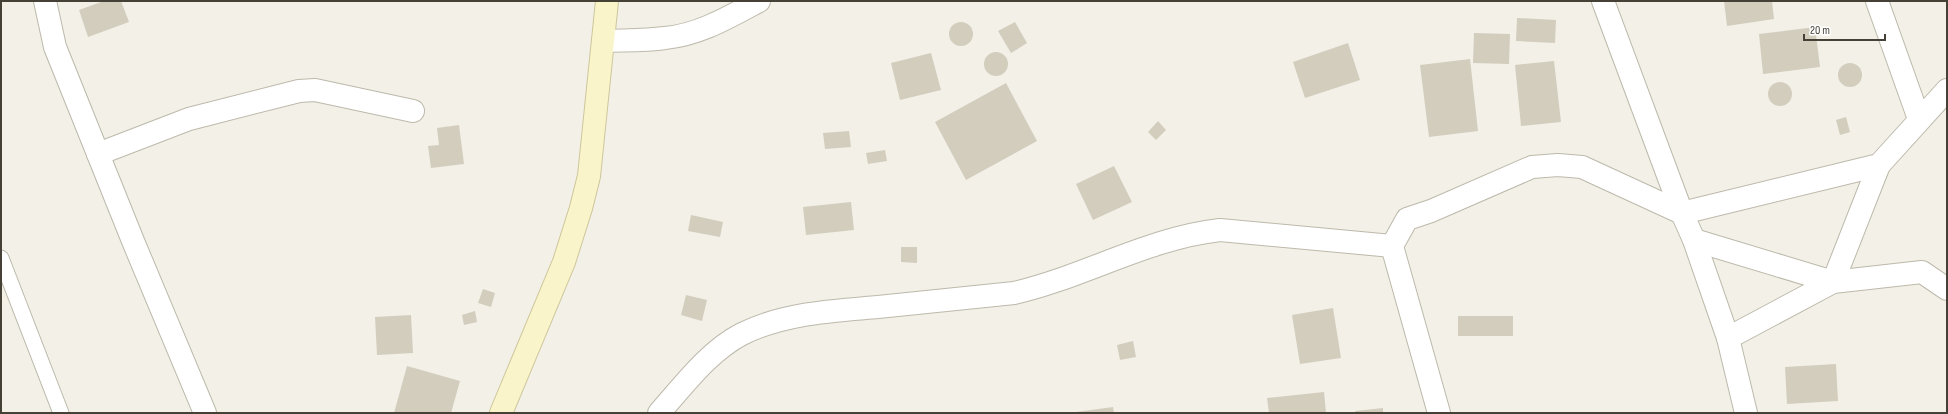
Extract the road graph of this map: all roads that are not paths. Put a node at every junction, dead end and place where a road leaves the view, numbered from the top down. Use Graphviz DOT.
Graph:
graph roads {
  1 [pos="45,1"];
  2 [pos="607,1"];
  3 [pos="759,1"];
  4 [pos="1603,1"];
  5 [pos="1877,1"];
  6 [pos="603,41"];
  7 [pos="1947,90"];
  8 [pos="413,111"];
  9 [pos="1918,119"];
  10 [pos="98,154"];
  11 [pos="1878,165"];
  12 [pos="1682,214"];
  13 [pos="1694,240"];
  14 [pos="1392,246"];
  15 [pos="1,258"];
  16 [pos="1833,282"];
  17 [pos="1947,289"];
  18 [pos="1728,338"];
  19 [pos="61,413"];
  20 [pos="205,413"];
  21 [pos="501,413"];
  22 [pos="659,413"];
  23 [pos="1439,413"];
  24 [pos="1746,413"];
  1 -- 10 [label="street"];
  2 -- 6 [label="street"];
  3 -- 6 [label="street"];
  4 -- 12 [label="street"];
  5 -- 9 [label="street"];
  6 -- 21 [label="street"];
  7 -- 9 [label="street"];
  8 -- 10 [label="street"];
  9 -- 11 [label="street"];
  10 -- 20 [label="street"];
  11 -- 12 [label="street"];
  11 -- 16 [label="street"];
  12 -- 13 [label="street"];
  12 -- 14 [label="street"];
  13 -- 16 [label="street"];
  13 -- 18 [label="street"];
  14 -- 22 [label="street"];
  14 -- 23 [label="street"];
  15 -- 19 [label="lane"];
  16 -- 17 [label="street"];
  16 -- 18 [label="street"];
  18 -- 24 [label="street"];
}
